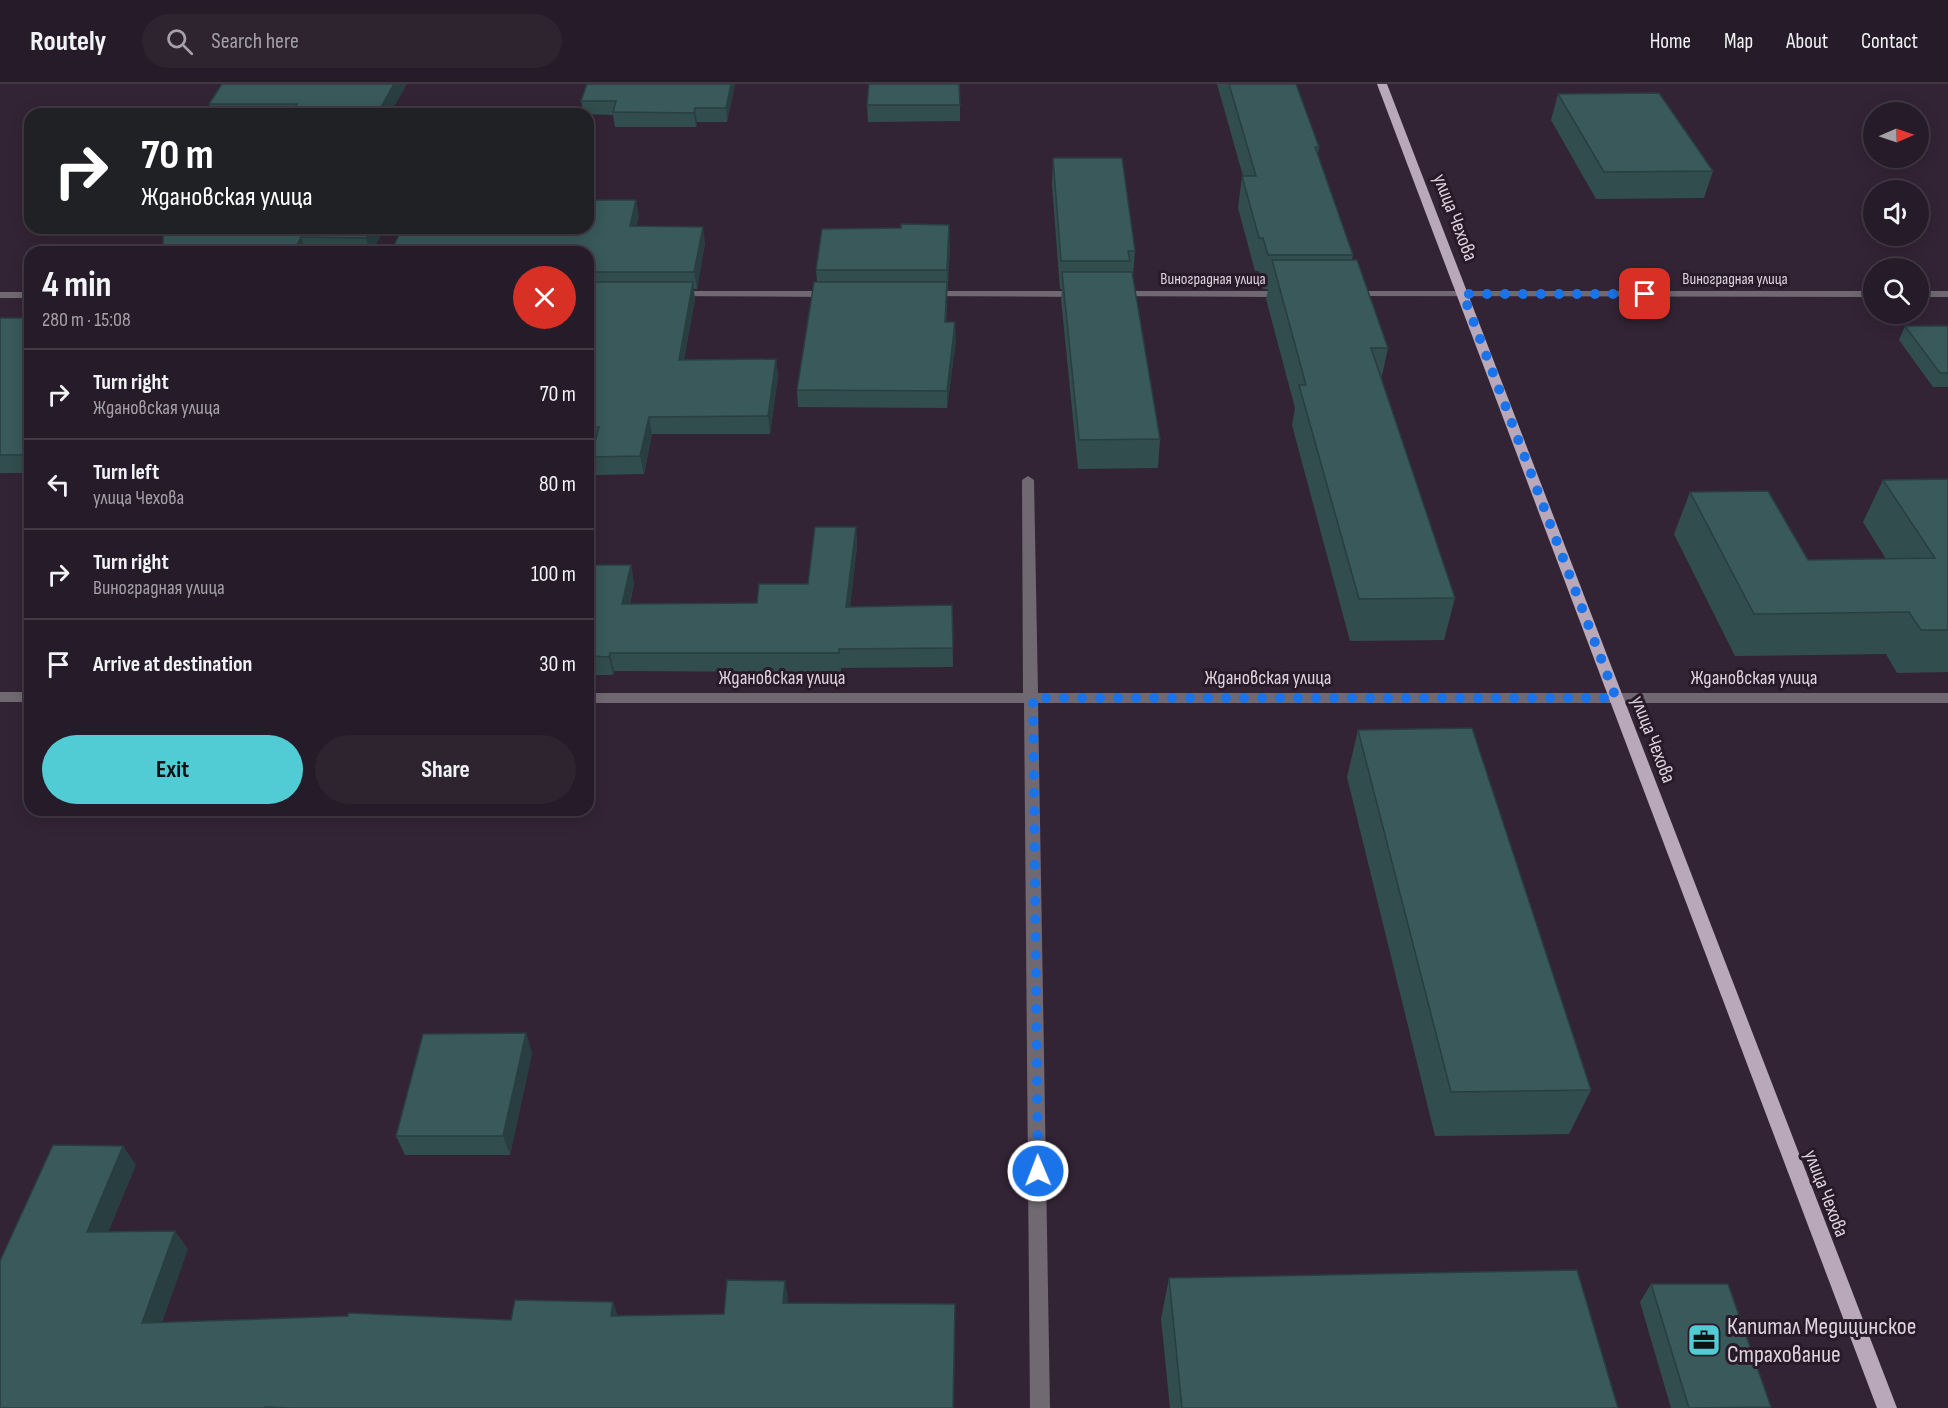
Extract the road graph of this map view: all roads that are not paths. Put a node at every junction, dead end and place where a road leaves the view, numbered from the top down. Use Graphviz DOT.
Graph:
graph roads {
  1 [pos="1383,84"];
  2 [pos="660,294"];
  3 [pos="840,294"];
  4 [pos="912,294"];
  5 [pos="1295,294"];
  6 [pos="1331,294"];
  7 [pos="1463,294"];
  8 [pos="1863,294"];
  9 [pos="1929,294"];
  10 [pos="1948,294"];
  11 [pos="0,295"];
  12 [pos="24,295"];
  13 [pos="1028,480"];
  14 [pos="0,697"];
  15 [pos="24,697"];
  16 [pos="594,698"];
  17 [pos="1033,698"];
  18 [pos="1616,698"];
  19 [pos="1948,698"];
  20 [pos="1040,1408"];
  21 [pos="1887,1408"];
  1 -- 7 [label="main road, улица Чехова"];
  2 -- 3 [label="street"];
  4 -- 5 [label="street, Виноградная улица"];
  6 -- 7 [label="street, Виноградная улица"];
  7 -- 8 [label="street, Виноградная улица"];
  7 -- 18 [label="main road, улица Чехова"];
  9 -- 10 [label="street"];
  11 -- 12 [label="street"];
  13 -- 17 [label="street"];
  14 -- 15 [label="street"];
  16 -- 17 [label="street, Ждановская улица"];
  17 -- 18 [label="street, Ждановская улица"];
  17 -- 20 [label="street"];
  18 -- 19 [label="street, Ждановская улица"];
  18 -- 21 [label="main road, улица Чехова"];
}
